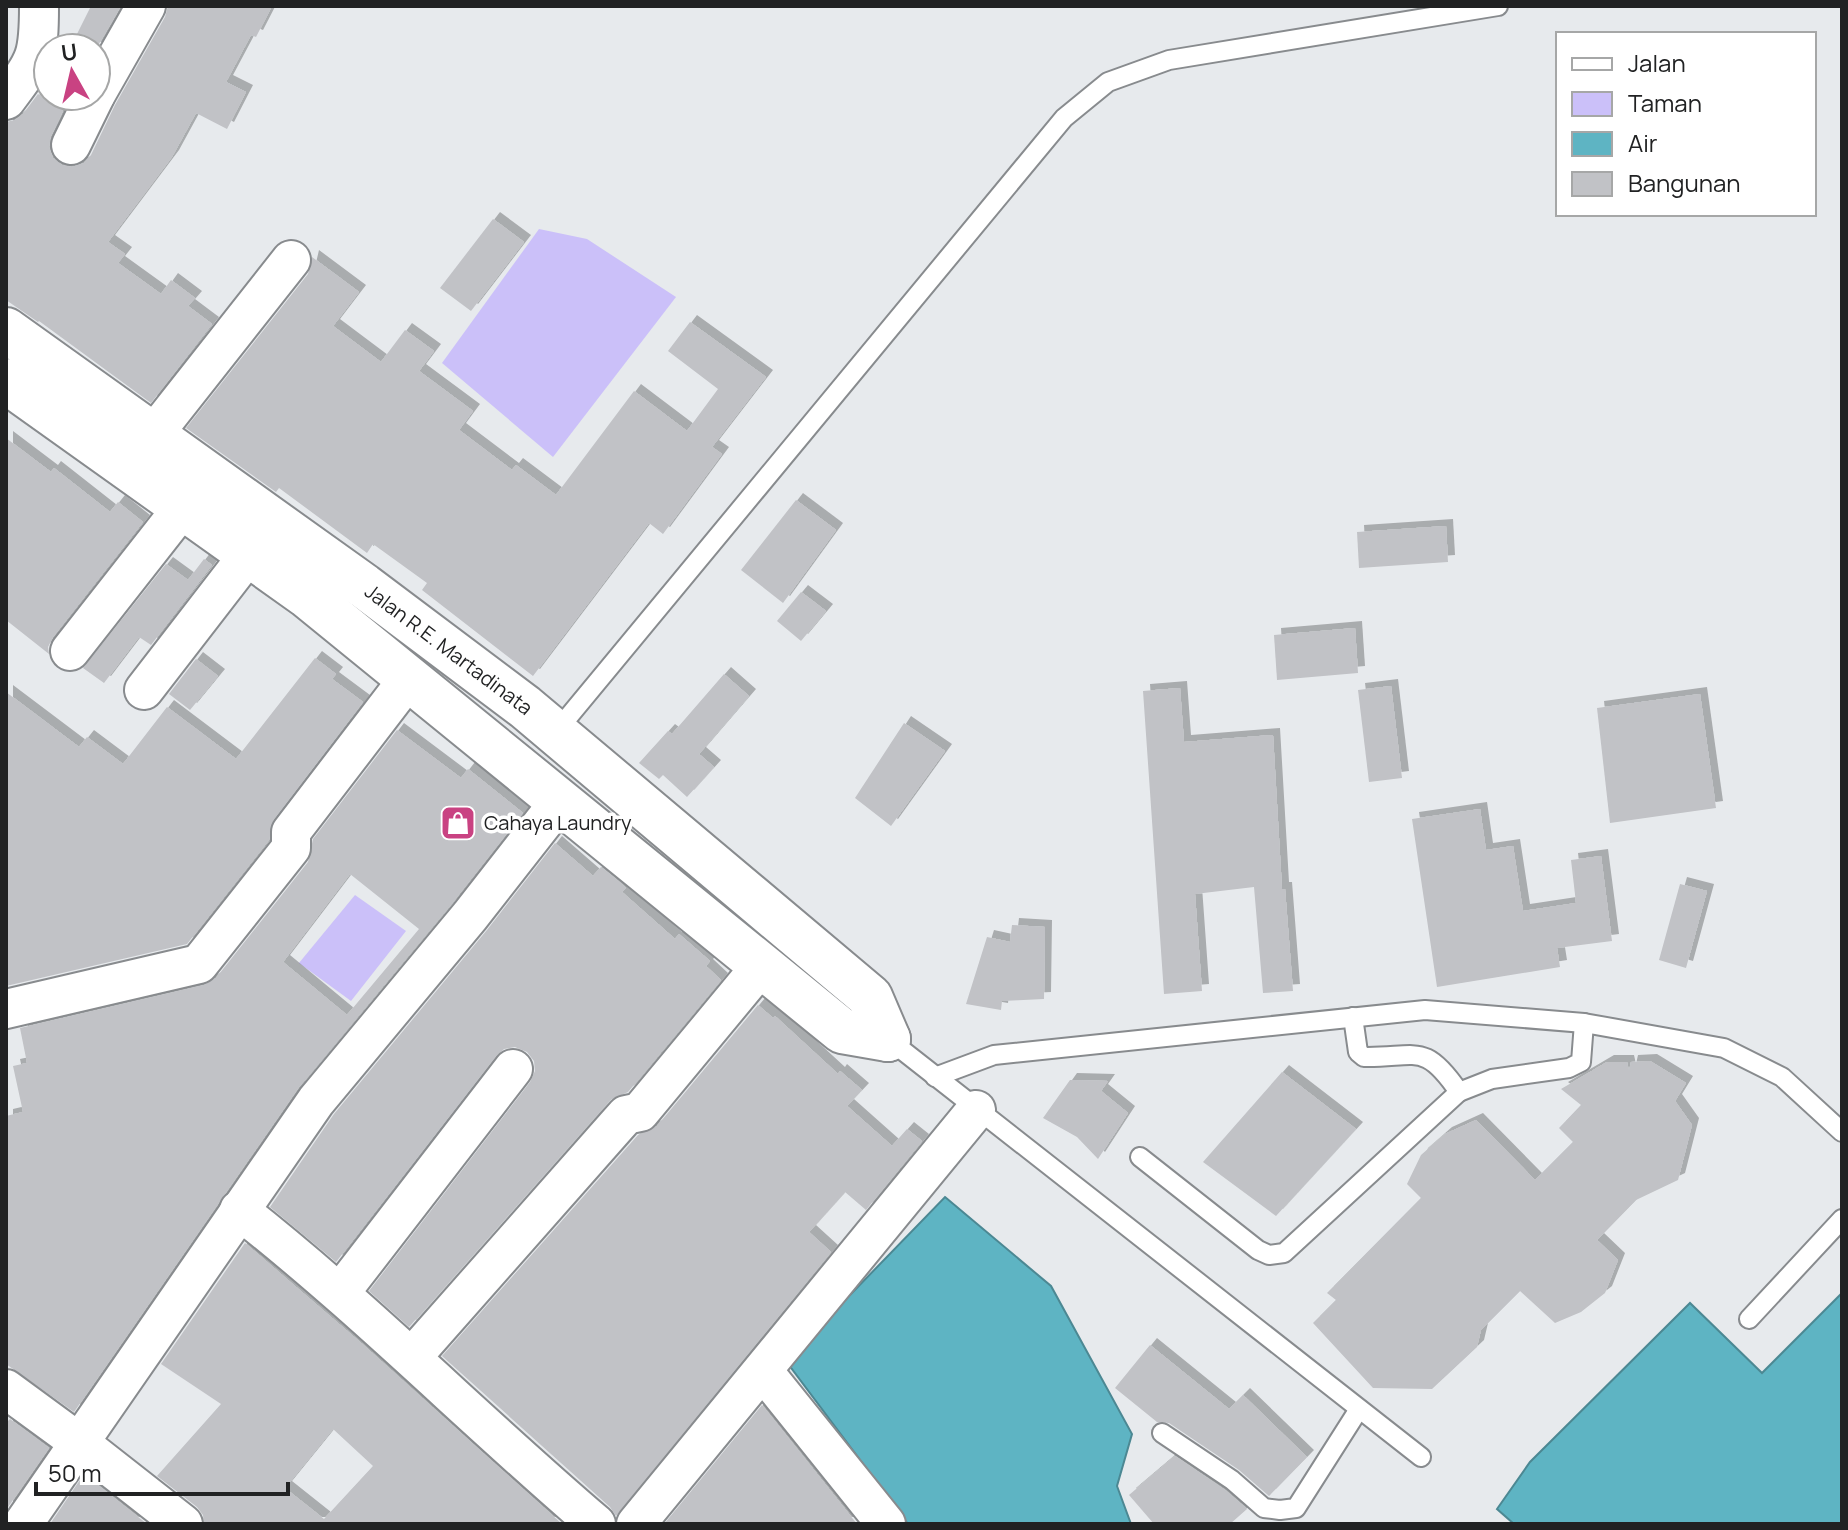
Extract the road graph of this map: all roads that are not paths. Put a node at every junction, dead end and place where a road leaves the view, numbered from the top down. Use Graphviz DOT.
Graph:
graph roads {
  1 [pos="39,6"];
  2 [pos="146,6"];
  3 [pos="1498,6"];
  4 [pos="112,65"];
  5 [pos="6,100"];
  6 [pos="87,112"];
  7 [pos="71,145"];
  8 [pos="291,260"];
  9 [pos="6,330"];
  10 [pos="6,381"];
  11 [pos="153,435"];
  12 [pos="183,507"];
  13 [pos="249,554"];
  14 [pos="70,651"];
  15 [pos="409,678"];
  16 [pos="144,690"];
  17 [pos="540,720"];
  18 [pos="493,747"];
  19 [pos="560,801"];
  20 [pos="762,965"];
  21 [pos="870,997"];
  22 [pos="6,1009"];
  23 [pos="1353,1017"];
  24 [pos="1584,1023"];
  25 [pos="842,1031"];
  26 [pos="888,1039"];
  27 [pos="513,1069"];
  28 [pos="935,1077"];
  29 [pos="1459,1092"];
  30 [pos="976,1110"];
  31 [pos="1842,1132"];
  32 [pos="1140,1157"];
  33 [pos="239,1210"];
  34 [pos="1842,1219"];
  35 [pos="340,1293"];
  36 [pos="1749,1319"];
  37 [pos="412,1357"];
  38 [pos="763,1371"];
  39 [pos="6,1389"];
  40 [pos="1359,1409"];
  41 [pos="1162,1433"];
  42 [pos="81,1444"];
  43 [pos="1421,1457"];
  44 [pos="23,1524"];
  45 [pos="183,1524"];
  46 [pos="596,1524"];
  47 [pos="636,1524"];
  48 [pos="886,1524"];
  1 -- 5 [label="street"];
  2 -- 4 [label="street"];
  3 -- 17 [label="lane"];
  6 -- 7 [label="street"];
  8 -- 11 [label="street"];
  9 -- 11 [label="street, Jalan R.E. Martadinata"];
  10 -- 12 [label="street"];
  11 -- 17 [label="street, Jalan R.E. Martadinata"];
  12 -- 13 [label="street"];
  12 -- 14 [label="street"];
  13 -- 15 [label="street"];
  13 -- 16 [label="street"];
  15 -- 18 [label="street"];
  15 -- 22 [label="street"];
  17 -- 18 [label="street"];
  17 -- 21 [label="street, Jalan R.E. Martadinata"];
  18 -- 19 [label="street"];
  19 -- 20 [label="street"];
  19 -- 33 [label="street"];
  20 -- 25 [label="street"];
  20 -- 37 [label="street"];
  21 -- 25 [label="street"];
  21 -- 26 [label="street"];
  23 -- 24 [label="lane"];
  23 -- 28 [label="lane"];
  23 -- 29 [label="lane"];
  24 -- 29 [label="lane"];
  24 -- 31 [label="lane"];
  25 -- 26 [label="street"];
  26 -- 28 [label="lane"];
  27 -- 35 [label="street"];
  28 -- 30 [label="lane"];
  29 -- 32 [label="lane"];
  30 -- 38 [label="street"];
  30 -- 40 [label="lane"];
  33 -- 35 [label="street"];
  33 -- 42 [label="street"];
  34 -- 36 [label="lane"];
  35 -- 37 [label="street"];
  37 -- 46 [label="street"];
  38 -- 47 [label="street"];
  38 -- 48 [label="street"];
  39 -- 42 [label="street"];
  40 -- 41 [label="lane"];
  40 -- 43 [label="lane"];
  42 -- 44 [label="street"];
  42 -- 45 [label="street"];
}
